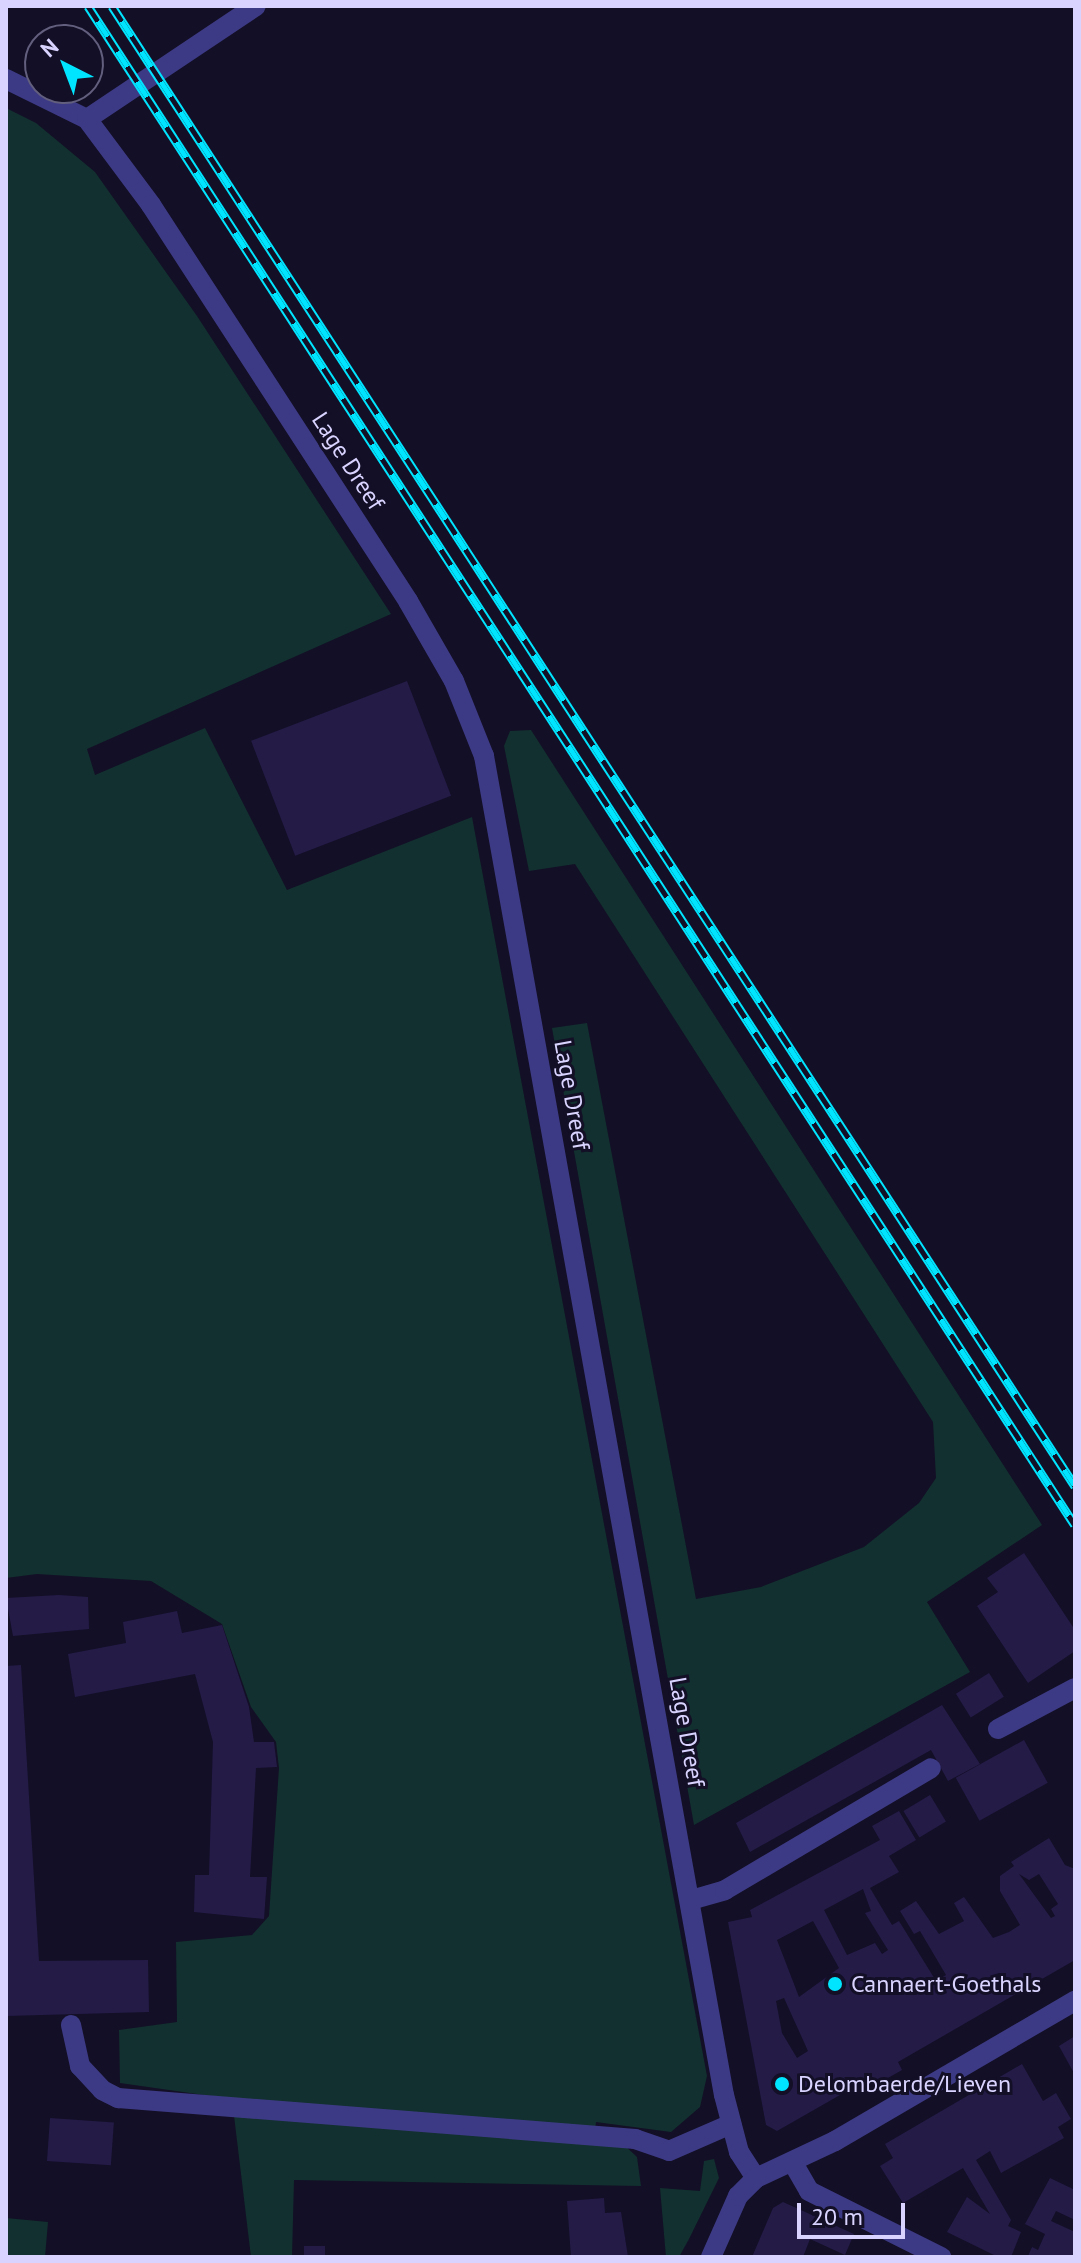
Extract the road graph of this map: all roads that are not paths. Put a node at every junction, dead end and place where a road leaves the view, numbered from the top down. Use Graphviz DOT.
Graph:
graph roads {
  1 [pos="256,6"];
  2 [pos="6,79"];
  3 [pos="87,119"];
  4 [pos="1075,1688"];
  5 [pos="998,1729"];
  6 [pos="931,1768"];
  7 [pos="691,1900"];
  8 [pos="1075,2001"];
  9 [pos="71,2025"];
  10 [pos="731,2124"];
  11 [pos="793,2163"];
  12 [pos="756,2178"];
  13 [pos="711,2257"];
  14 [pos="941,2257"];
  1 -- 3 [label="street"];
  2 -- 3 [label="street"];
  3 -- 7 [label="street, Lage Dreef"];
  4 -- 5 [label="street"];
  6 -- 7 [label="street"];
  7 -- 10 [label="street, Lage Dreef"];
  8 -- 11 [label="street"];
  9 -- 10 [label="street"];
  10 -- 12 [label="street, Lage Dreef"];
  11 -- 12 [label="street"];
  11 -- 14 [label="street"];
  12 -- 13 [label="street"];
}
